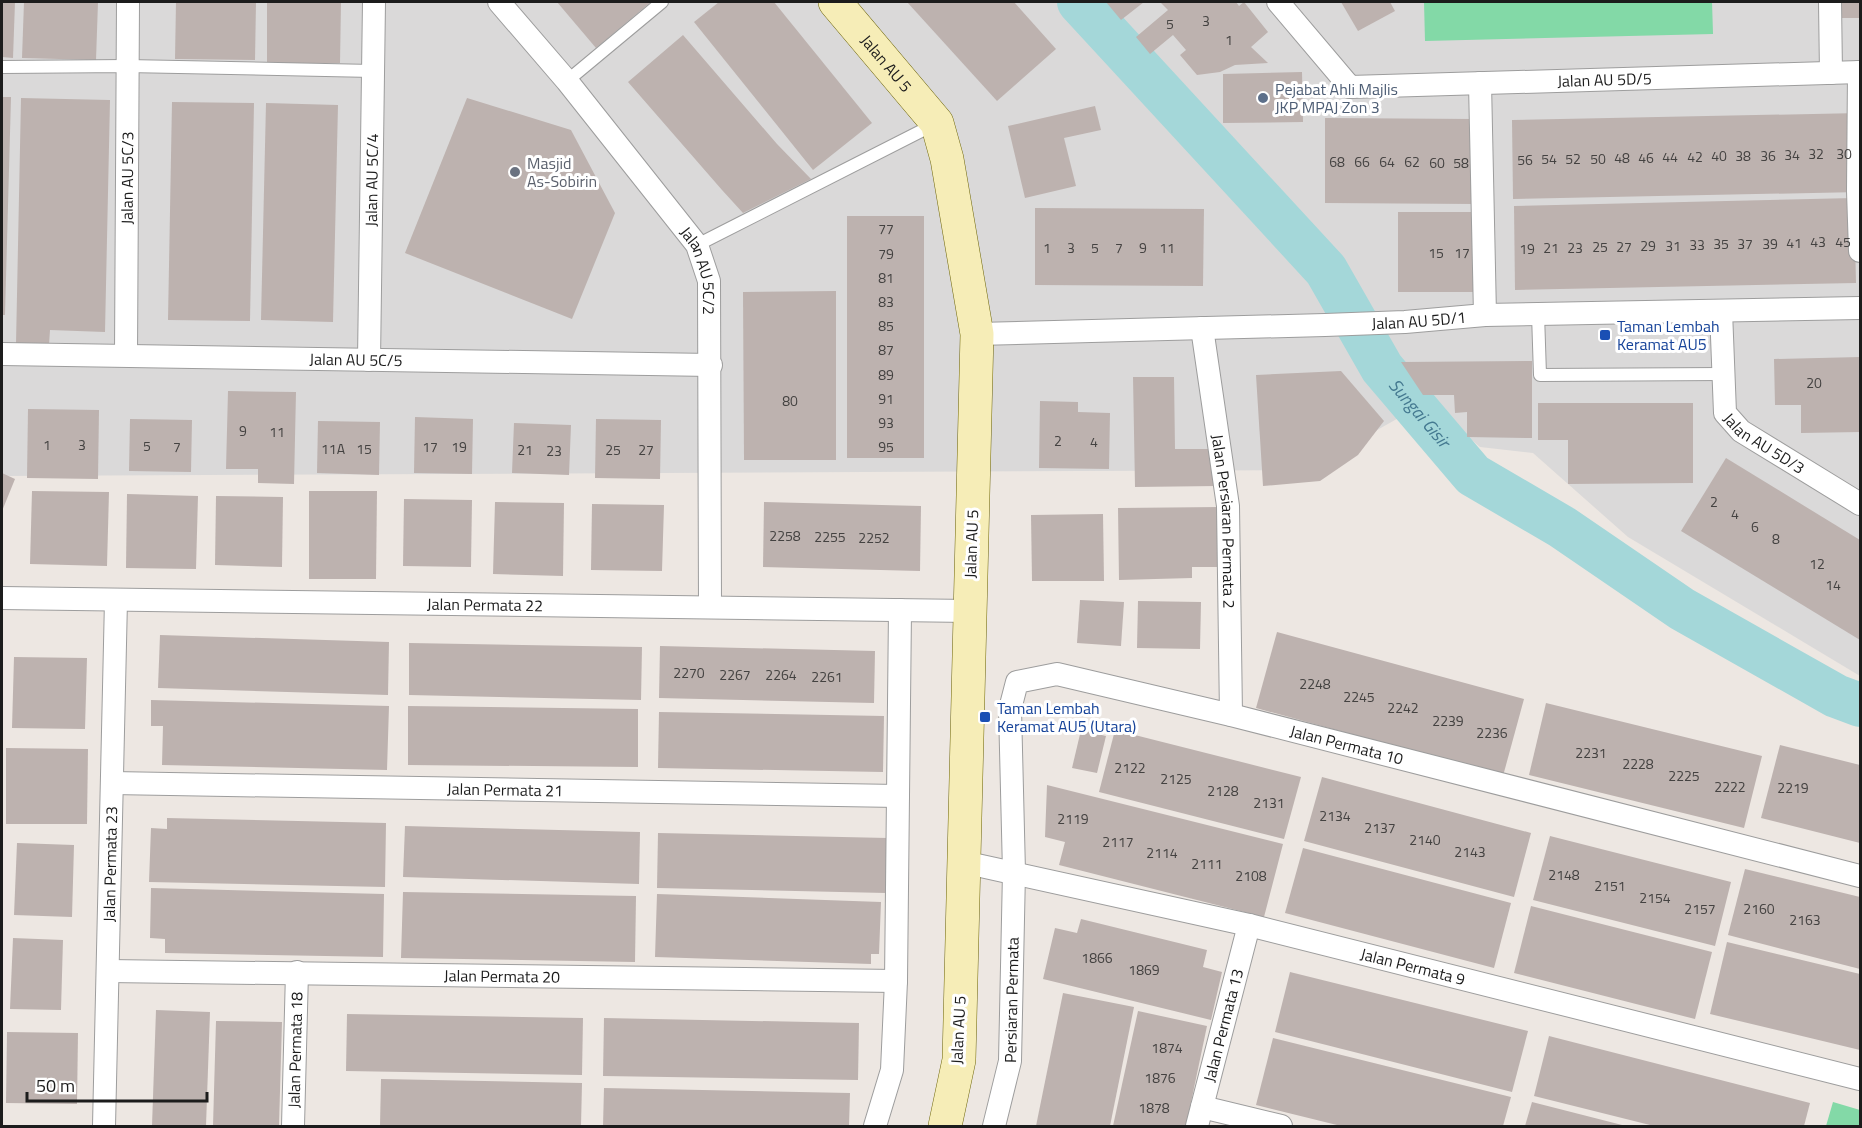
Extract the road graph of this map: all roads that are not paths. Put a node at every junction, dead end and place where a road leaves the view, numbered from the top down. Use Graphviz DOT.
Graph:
graph roads {
  1 [pos="128,2"];
  2 [pos="374,2"];
  3 [pos="499,2"];
  4 [pos="662,2"];
  5 [pos="835,2"];
  6 [pos="1278,2"];
  7 [pos="1830,2"];
  8 [pos="127,66"];
  9 [pos="2,67"];
  10 [pos="374,71"];
  11 [pos="1859,72"];
  12 [pos="1831,73"];
  13 [pos="567,81"];
  14 [pos="1480,83"];
  15 [pos="937,123"];
  16 [pos="697,245"];
  17 [pos="1860,250"];
  18 [pos="1860,308"];
  19 [pos="1721,311"];
  20 [pos="1538,314"];
  21 [pos="1485,315"];
  22 [pos="1202,328"];
  23 [pos="977,334"];
  24 [pos="2,354"];
  25 [pos="126,355"];
  26 [pos="369,360"];
  27 [pos="711,365"];
  28 [pos="1723,374"];
  29 [pos="1860,504"];
  30 [pos="2,598"];
  31 [pos="116,600"];
  32 [pos="710,607"];
  33 [pos="900,610"];
  34 [pos="969,611"];
  35 [pos="1232,715"];
  36 [pos="112,783"];
  37 [pos="898,796"];
  38 [pos="963,862"];
  39 [pos="1014,872"];
  40 [pos="1860,876"];
  41 [pos="1249,925"];
  42 [pos="108,971"];
  43 [pos="297,972"];
  44 [pos="896,981"];
  45 [pos="1860,1079"];
  46 [pos="1200,1117"];
  47 [pos="104,1126"];
  48 [pos="293,1126"];
  49 [pos="875,1126"];
  50 [pos="945,1126"];
  51 [pos="994,1126"];
  52 [pos="1281,1126"];
  1 -- 8 [label="street, Jalan AU 5C/3"];
  2 -- 10 [label="street, Jalan AU 5C/4"];
  3 -- 13 [label="street, Jalan AU 5C/2"];
  4 -- 13 [label="lane"];
  5 -- 15 [label="main road, Jalan AU 5"];
  6 -- 14 [label="street, Jalan AU 5D/5"];
  7 -- 12 [label="street"];
  8 -- 9 [label="lane"];
  8 -- 10 [label="lane"];
  8 -- 25 [label="street, Jalan AU 5C/3"];
  10 -- 26 [label="street, Jalan AU 5C/4"];
  11 -- 12 [label="street, Jalan AU 5D/5"];
  11 -- 17 [label="street"];
  12 -- 14 [label="street, Jalan AU 5D/5"];
  13 -- 16 [label="street, Jalan AU 5C/2"];
  14 -- 21 [label="street"];
  15 -- 16 [label="lane"];
  15 -- 23 [label="main road, Jalan AU 5"];
  16 -- 27 [label="street, Jalan AU 5C/2"];
  18 -- 19 [label="street, Jalan AU 5D/1"];
  19 -- 20 [label="street, Jalan AU 5D/1"];
  19 -- 28 [label="street, Jalan AU 5D/3"];
  20 -- 21 [label="street, Jalan AU 5D/1"];
  20 -- 28 [label="lane"];
  21 -- 22 [label="street, Jalan AU 5D/1"];
  22 -- 23 [label="street, Jalan AU 5D/1"];
  22 -- 35 [label="street, Jalan Persiaran Permata 2"];
  23 -- 34 [label="main road, Jalan AU 5"];
  24 -- 25 [label="street, Jalan AU 5C/5"];
  25 -- 26 [label="street, Jalan AU 5C/5"];
  26 -- 27 [label="street, Jalan AU 5C/5"];
  27 -- 32 [label="street, Jalan AU 5C/2"];
  28 -- 29 [label="street, Jalan AU 5D/3"];
  30 -- 31 [label="street, Jalan Permata 22"];
  31 -- 32 [label="street, Jalan Permata 22"];
  31 -- 36 [label="street, Jalan Permata 23"];
  32 -- 33 [label="street, Jalan Permata 22"];
  33 -- 34 [label="street, Jalan Permata 22"];
  33 -- 37 [label="street"];
  34 -- 38 [label="main road, Jalan AU 5"];
  35 -- 39 [label="street, Jalan Permata 10"];
  35 -- 40 [label="street, Jalan Permata 10"];
  36 -- 37 [label="street, Jalan Permata 21"];
  36 -- 42 [label="street, Jalan Permata 23"];
  37 -- 44 [label="street"];
  38 -- 39 [label="street, Jalan Permata 9"];
  38 -- 50 [label="main road, Jalan AU 5"];
  39 -- 41 [label="street, Jalan Permata 9"];
  39 -- 51 [label="street, Persiaran Permata"];
  41 -- 45 [label="street, Jalan Permata 9"];
  41 -- 46 [label="street, Jalan Permata 13"];
  42 -- 43 [label="street, Jalan Permata 20"];
  42 -- 47 [label="street, Jalan Permata 23"];
  43 -- 44 [label="street, Jalan Permata 20"];
  43 -- 48 [label="street, Jalan Permata 18"];
  44 -- 49 [label="street"];
  46 -- 52 [label="street"];
}
